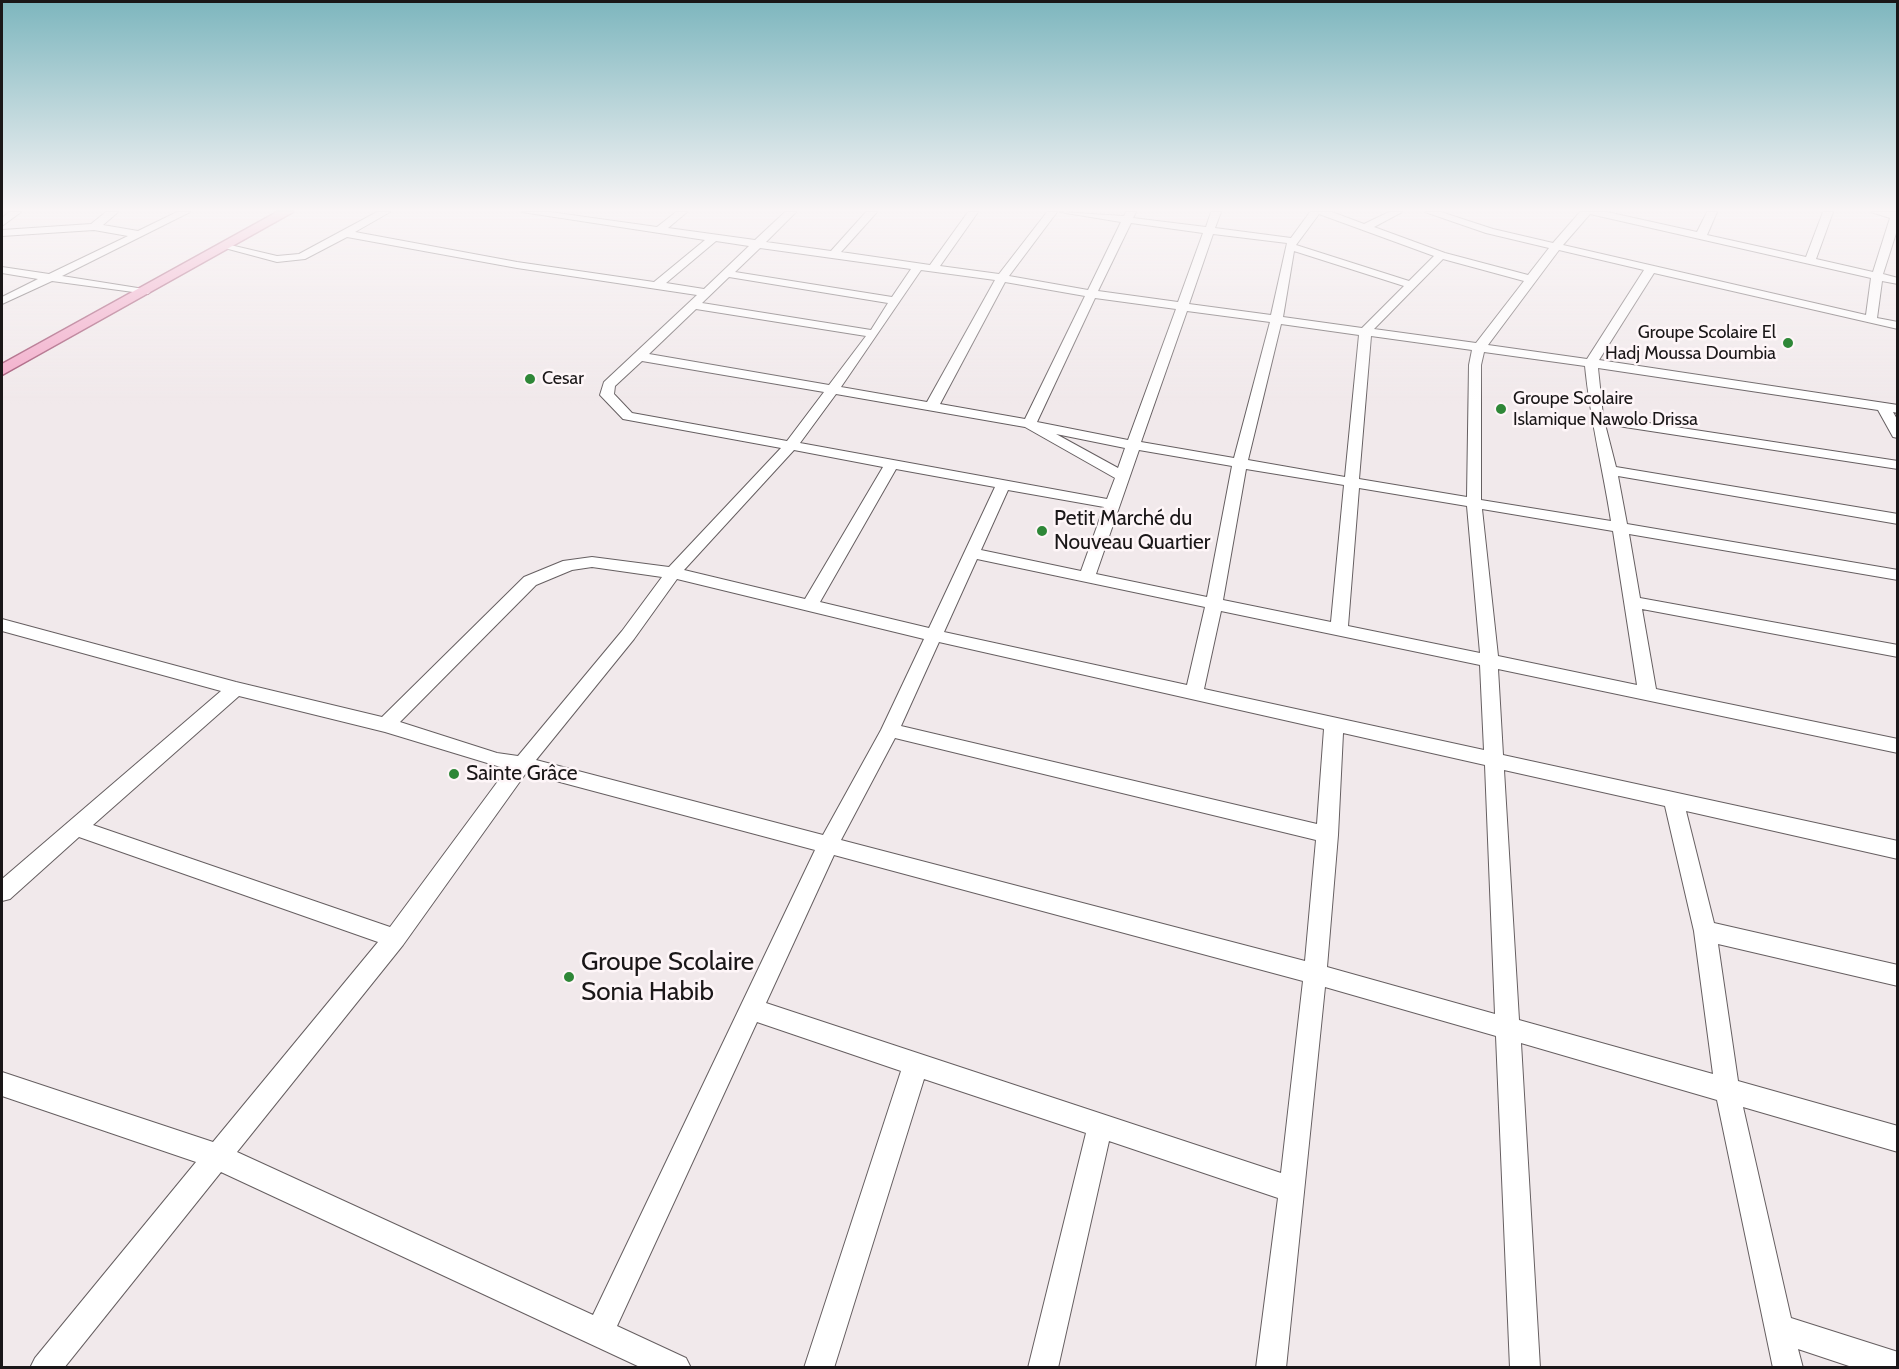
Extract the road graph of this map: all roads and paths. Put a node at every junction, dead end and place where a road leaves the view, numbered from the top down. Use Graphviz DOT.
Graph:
graph roads {
  1 [pos="36,276"];
  2 [pos="52,276"];
  3 [pos="167,276"];
  4 [pos="170,276"];
  5 [pos="598,276"];
  6 [pos="668,276"];
  7 [pos="727,276"];
  8 [pos="741,276"];
  9 [pos="918,276"];
  10 [pos="986,276"];
  11 [pos="1101,276"];
  12 [pos="1192,276"];
  13 [pos="1285,276"];
  14 [pos="1385,276"];
  15 [pos="1421,276"];
  16 [pos="1518,276"];
  17 [pos="1536,276"];
  18 [pos="1646,276"];
  19 [pos="1689,276"];
  20 [pos="1872,276"];
  21 [pos="1877,277"];
  22 [pos="48,278"];
  23 [pos="1002,278"];
  24 [pos="1533,280"];
  25 [pos="1898,281"];
  26 [pos="658,284"];
  27 [pos="1412,285"];
  28 [pos="141,291"];
  29 [pos="708,293"];
  30 [pos="1092,294"];
  31 [pos="2,301"];
  32 [pos="896,301"];
  33 [pos="694,305"];
  34 [pos="1181,306"];
  35 [pos="1276,320"];
  36 [pos="1871,320"];
  37 [pos="1898,326"];
  38 [pos="1365,332"];
  39 [pos="874,334"];
  40 [pos="1479,348"];
  41 [pos="637,356"];
  42 [pos="1591,363"];
  43 [pos="2,368"];
  44 [pos="829,390"];
  45 [pos="1883,407"];
  46 [pos="932,408"];
  47 [pos="1898,409"];
  48 [pos="1597,419"];
  49 [pos="1029,424"];
  50 [pos="1898,434"];
  51 [pos="1132,445"];
  52 [pos="790,447"];
  53 [pos="1240,463"];
  54 [pos="892,464"];
  55 [pos="1898,465"];
  56 [pos="1610,470"];
  57 [pos="1122,476"];
  58 [pos="1352,482"];
  59 [pos="1004,483"];
  60 [pos="1474,503"];
  61 [pos="1112,504"];
  62 [pos="1898,519"];
  63 [pos="1618,528"];
  64 [pos="971,554"];
  65 [pos="673,573"];
  66 [pos="1898,575"];
  67 [pos="1086,576"];
  68 [pos="1634,602"];
  69 [pos="1214,603"];
  70 [pos="810,605"];
  71 [pos="2,625"];
  72 [pos="1340,628"];
  73 [pos="933,635"];
  74 [pos="1898,651"];
  75 [pos="1489,659"];
  76 [pos="236,689"];
  77 [pos="1194,693"];
  78 [pos="1648,695"];
  79 [pos="1334,723"];
  80 [pos="386,725"];
  81 [pos="890,730"];
  82 [pos="1898,746"];
  83 [pos="1492,758"];
  84 [pos="522,764"];
  85 [pos="1674,801"];
  86 [pos="75,828"];
  87 [pos="1328,835"];
  88 [pos="828,845"];
  89 [pos="1898,850"];
  90 [pos="2,892"];
  91 [pos="1706,931"];
  92 [pos="395,938"];
  93 [pos="1313,973"];
  94 [pos="1898,976"];
  95 [pos="753,1010"];
  96 [pos="1508,1029"];
  97 [pos="916,1064"];
  98 [pos="2,1084"];
  99 [pos="1727,1090"];
  100 [pos="1100,1126"];
  101 [pos="1898,1139"];
  102 [pos="216,1156"];
  103 [pos="1293,1190"];
  104 [pos="1781,1329"];
  105 [pos="600,1331"];
  106 [pos="1898,1367"];
  107 [pos="45,1368"];
  108 [pos="676,1368"];
  109 [pos="819,1368"];
  110 [pos="1043,1368"];
  111 [pos="1270,1368"];
  112 [pos="1525,1368"];
  113 [pos="1788,1368"];
  1 -- 22 [label="street"];
  2 -- 22 [label="street"];
  3 -- 28 [label="main road"];
  4 -- 28 [label="main road"];
  5 -- 26 [label="street"];
  6 -- 26 [label="street"];
  7 -- 29 [label="street"];
  8 -- 32 [label="street"];
  9 -- 32 [label="street"];
  10 -- 23 [label="street"];
  11 -- 30 [label="street"];
  12 -- 34 [label="street"];
  13 -- 35 [label="street"];
  14 -- 27 [label="street"];
  15 -- 27 [label="street"];
  16 -- 24 [label="street"];
  17 -- 24 [label="street"];
  18 -- 42 [label="street"];
  19 -- 36 [label="street"];
  20 -- 21 [label="street"];
  21 -- 25 [label="street"];
  21 -- 36 [label="street"];
  22 -- 28 [label="street"];
  22 -- 31 [label="street"];
  23 -- 30 [label="street"];
  23 -- 46 [label="street"];
  24 -- 40 [label="street"];
  26 -- 29 [label="street"];
  27 -- 38 [label="street"];
  28 -- 43 [label="main road"];
  29 -- 33 [label="street"];
  30 -- 34 [label="street"];
  30 -- 49 [label="street"];
  32 -- 39 [label="street"];
  33 -- 39 [label="street"];
  33 -- 41 [label="street"];
  34 -- 35 [label="street"];
  34 -- 51 [label="street"];
  35 -- 38 [label="street"];
  35 -- 53 [label="street"];
  36 -- 37 [label="street"];
  38 -- 40 [label="street"];
  38 -- 58 [label="street"];
  39 -- 44 [label="street"];
  40 -- 42 [label="street"];
  40 -- 60 [label="street"];
  41 -- 44 [label="street"];
  41 -- 52 [label="street"];
  42 -- 45 [label="street"];
  42 -- 48 [label="street"];
  44 -- 46 [label="street"];
  44 -- 52 [label="street"];
  45 -- 47 [label="street"];
  45 -- 50 [label="street"];
  46 -- 49 [label="street"];
  48 -- 55 [label="street"];
  48 -- 56 [label="street"];
  49 -- 51 [label="street"];
  49 -- 57 [label="street"];
  51 -- 53 [label="street"];
  51 -- 57 [label="street"];
  52 -- 54 [label="street"];
  52 -- 65 [label="street"];
  53 -- 58 [label="street"];
  53 -- 69 [label="street"];
  54 -- 59 [label="street"];
  54 -- 70 [label="street"];
  56 -- 62 [label="street"];
  56 -- 63 [label="street"];
  57 -- 61 [label="street"];
  58 -- 60 [label="street"];
  58 -- 72 [label="street"];
  59 -- 61 [label="street"];
  59 -- 64 [label="street"];
  60 -- 63 [label="street"];
  60 -- 75 [label="street"];
  61 -- 67 [label="street"];
  63 -- 66 [label="street"];
  63 -- 68 [label="street"];
  64 -- 67 [label="street"];
  64 -- 73 [label="street"];
  65 -- 70 [label="street"];
  65 -- 80 [label="street"];
  65 -- 84 [label="street"];
  67 -- 69 [label="street"];
  68 -- 74 [label="street"];
  68 -- 78 [label="street"];
  69 -- 72 [label="street"];
  69 -- 77 [label="street"];
  70 -- 73 [label="street"];
  71 -- 76 [label="street"];
  72 -- 75 [label="street"];
  73 -- 77 [label="street"];
  73 -- 81 [label="street"];
  75 -- 78 [label="street"];
  75 -- 83 [label="street"];
  76 -- 80 [label="street"];
  76 -- 86 [label="street"];
  77 -- 79 [label="street"];
  78 -- 82 [label="street"];
  79 -- 83 [label="street"];
  79 -- 87 [label="street"];
  80 -- 84 [label="street"];
  81 -- 87 [label="street"];
  81 -- 88 [label="street"];
  83 -- 85 [label="street"];
  83 -- 96 [label="street"];
  84 -- 88 [label="street"];
  84 -- 92 [label="street"];
  85 -- 89 [label="street"];
  85 -- 91 [label="street"];
  86 -- 90 [label="street"];
  86 -- 92 [label="street"];
  87 -- 93 [label="street"];
  88 -- 93 [label="street"];
  88 -- 95 [label="street"];
  91 -- 94 [label="street"];
  91 -- 99 [label="street"];
  92 -- 102 [label="street"];
  93 -- 96 [label="street"];
  93 -- 103 [label="street"];
  95 -- 97 [label="street"];
  95 -- 105 [label="street"];
  96 -- 99 [label="street"];
  96 -- 112 [label="street"];
  97 -- 100 [label="street"];
  97 -- 109 [label="street"];
  98 -- 102 [label="street"];
  99 -- 101 [label="street"];
  99 -- 104 [label="street"];
  100 -- 103 [label="street"];
  100 -- 110 [label="street"];
  102 -- 105 [label="street"];
  102 -- 107 [label="street"];
  103 -- 111 [label="street"];
  104 -- 106 [label="street"];
  104 -- 113 [label="street"];
  105 -- 108 [label="street"];
}
